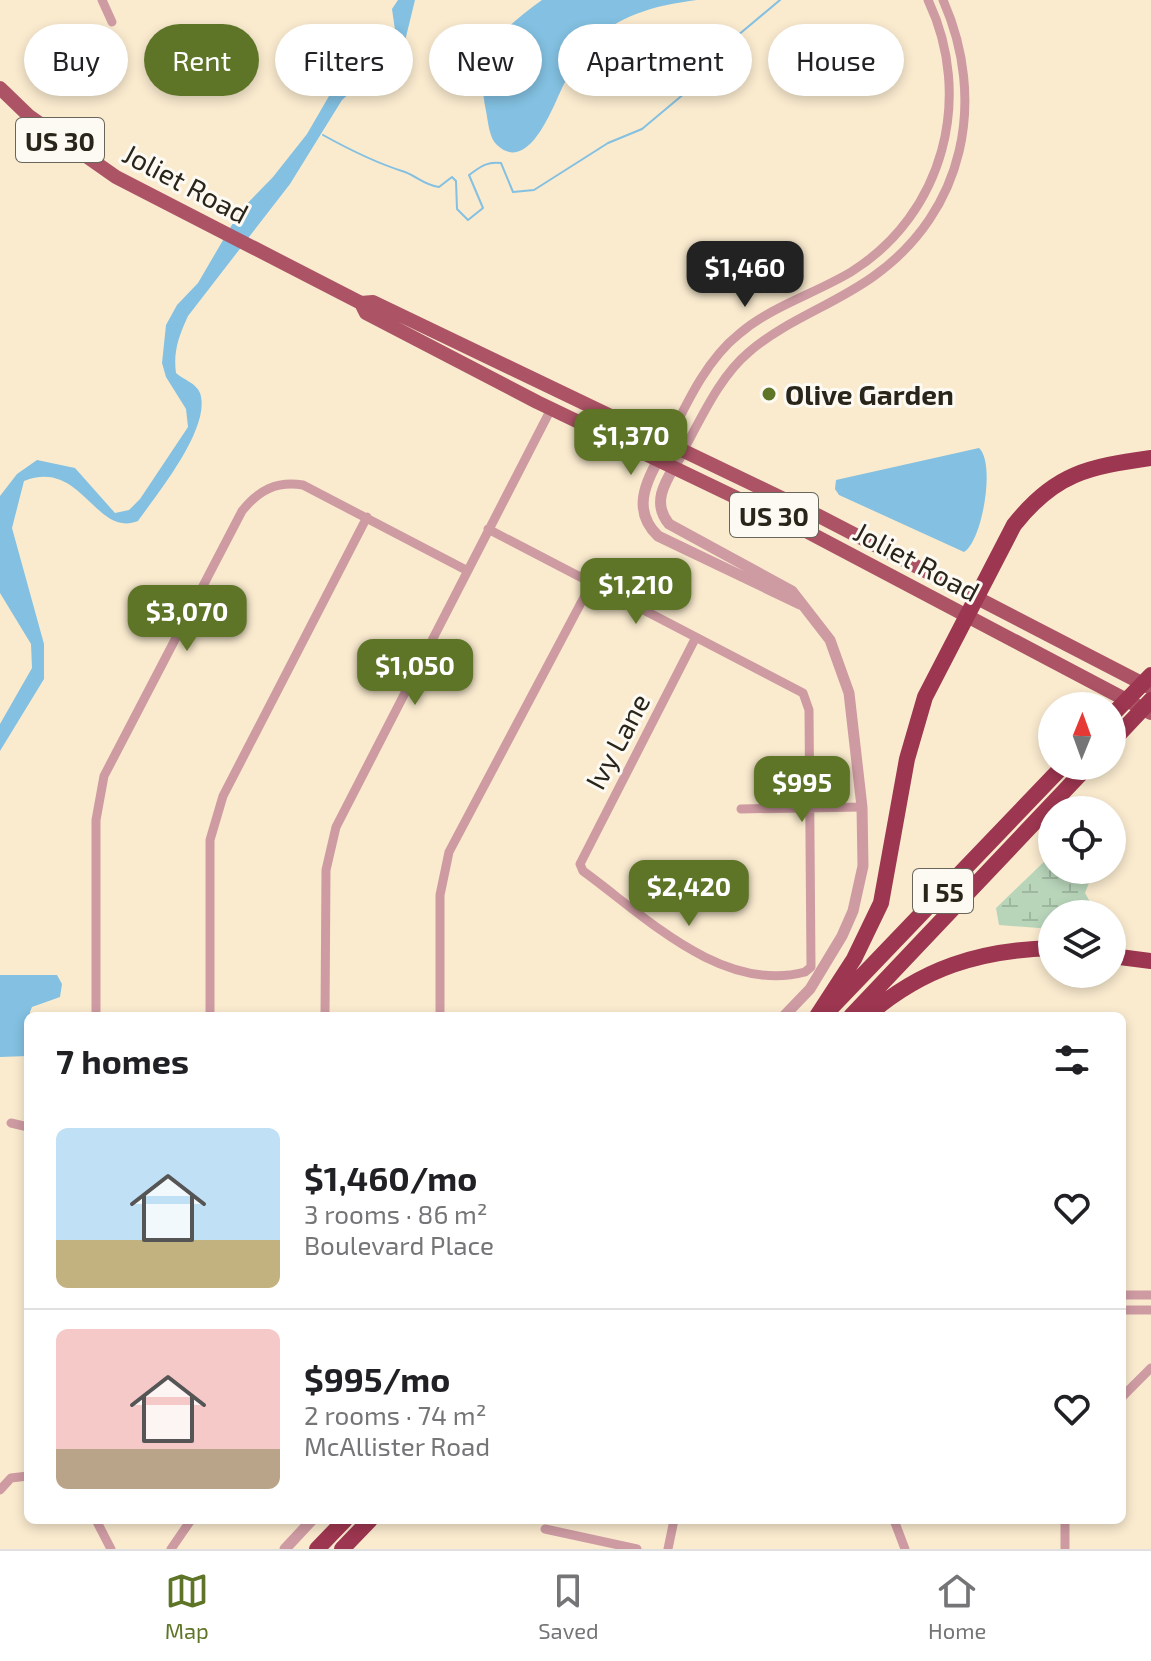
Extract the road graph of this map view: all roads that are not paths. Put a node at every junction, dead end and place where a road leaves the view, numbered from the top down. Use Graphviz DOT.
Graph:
graph roads {
  1 [pos="102,0"];
  2 [pos="928,0"];
  3 [pos="943,0"];
  4 [pos="112,22"];
  5 [pos="0,88"];
  6 [pos="949,112"];
  7 [pos="966,116"];
  8 [pos="361,303"];
  9 [pos="551,409"];
  10 [pos="666,445"];
  11 [pos="682,453"];
  12 [pos="1151,458"];
  13 [pos="658,460"];
  14 [pos="674,468"];
  15 [pos="367,517"];
  16 [pos="488,529"];
  17 [pos="466,570"];
  18 [pos="591,584"];
  19 [pos="977,597"];
  20 [pos="801,604"];
  21 [pos="966,617"];
  22 [pos="695,639"];
  23 [pos="1151,675"];
  24 [pos="1151,688"];
  25 [pos="1151,700"];
  26 [pos="1126,701"];
  27 [pos="1151,713"];
  28 [pos="1126,726"];
  29 [pos="1050,780"];
  30 [pos="1075,780"];
  31 [pos="862,807"];
  32 [pos="808,808"];
  33 [pos="741,809"];
  34 [pos="1038,949"];
  35 [pos="1126,958"];
  36 [pos="1151,961"];
  37 [pos="96,1012"];
  38 [pos="210,1012"];
  39 [pos="325,1012"];
  40 [pos="440,1012"];
  41 [pos="787,1012"];
  42 [pos="820,1012"];
  43 [pos="828,1012"];
  44 [pos="855,1012"];
  45 [pos="872,1012"];
  46 [pos="11,1123"];
  47 [pos="24,1126"];
  48 [pos="1126,1295"];
  49 [pos="1151,1295"];
  50 [pos="1126,1310"];
  51 [pos="1151,1310"];
  52 [pos="1151,1368"];
  53 [pos="1126,1393"];
  54 [pos="24,1476"];
  55 [pos="0,1490"];
  56 [pos="98,1524"];
  57 [pos="188,1524"];
  58 [pos="308,1524"];
  59 [pos="341,1524"];
  60 [pos="366,1524"];
  61 [pos="673,1524"];
  62 [pos="896,1524"];
  63 [pos="1065,1524"];
  64 [pos="545,1529"];
  65 [pos="111,1549"];
  66 [pos="171,1549"];
  67 [pos="285,1549"];
  68 [pos="317,1549"];
  69 [pos="342,1549"];
  70 [pos="637,1549"];
  71 [pos="668,1549"];
  72 [pos="905,1549"];
  73 [pos="1065,1549"];
  1 -- 4 [label="street"];
  2 -- 6 [label="street"];
  3 -- 7 [label="street"];
  5 -- 8 [label="main road, Joliet Road / US 30"];
  6 -- 7 [label="street"];
  6 -- 10 [label="street"];
  7 -- 11 [label="street"];
  8 -- 9 [label="main road, Joliet Road / US 30"];
  8 -- 10 [label="main road, Joliet Road / US 30"];
  9 -- 13 [label="main road, Joliet Road / US 30"];
  9 -- 16 [label="street"];
  10 -- 11 [label="main road, Joliet Road / US 30"];
  10 -- 13 [label="street"];
  11 -- 14 [label="street"];
  11 -- 19 [label="main road, Joliet Road / US 30"];
  12 -- 19 [label="highway"];
  13 -- 14 [label="main road, Joliet Road / US 30"];
  13 -- 20 [label="street"];
  14 -- 20 [label="street"];
  14 -- 21 [label="main road, Joliet Road / US 30"];
  15 -- 17 [label="street"];
  15 -- 37 [label="street"];
  15 -- 38 [label="street"];
  16 -- 17 [label="street"];
  16 -- 18 [label="street"];
  17 -- 39 [label="street"];
  18 -- 22 [label="street"];
  18 -- 40 [label="street"];
  19 -- 21 [label="highway"];
  19 -- 24 [label="main road, Joliet Road / US 30"];
  20 -- 31 [label="street"];
  21 -- 27 [label="main road, Joliet Road / US 30"];
  21 -- 42 [label="highway"];
  22 -- 32 [label="street"];
  22 -- 32 [label="street, Ivy Lane"];
  23 -- 26 [label="highway, bridge"];
  25 -- 28 [label="highway, bridge"];
  29 -- 43 [label="highway, I 55"];
  30 -- 44 [label="highway, I 55"];
  31 -- 32 [label="street"];
  31 -- 41 [label="street"];
  32 -- 33 [label="street"];
  34 -- 45 [label="highway"];
  35 -- 36 [label="highway"];
  46 -- 47 [label="street"];
  48 -- 49 [label="street"];
  50 -- 51 [label="street"];
  52 -- 53 [label="street"];
  54 -- 55 [label="street"];
  56 -- 65 [label="street"];
  57 -- 66 [label="street"];
  58 -- 67 [label="street"];
  59 -- 68 [label="highway"];
  60 -- 69 [label="highway"];
  61 -- 71 [label="street"];
  62 -- 72 [label="street"];
  63 -- 73 [label="street"];
  64 -- 70 [label="street"];
}
